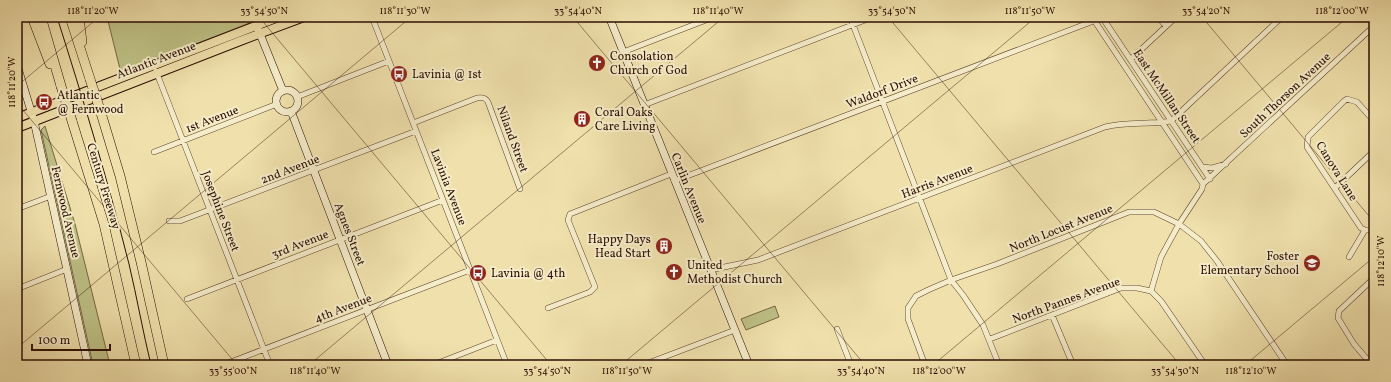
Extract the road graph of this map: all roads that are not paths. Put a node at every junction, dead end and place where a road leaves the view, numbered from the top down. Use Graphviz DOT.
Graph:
graph roads {
  1 [pos="32,17"];
  2 [pos="41,17"];
  3 [pos="70,17"];
  4 [pos="79,17"];
  5 [pos="279,17"];
  6 [pos="304,17"];
  7 [pos="372,17"];
  8 [pos="714,17"];
  9 [pos="850,17"];
  10 [pos="873,17"];
  11 [pos="1102,17"];
  12 [pos="1158,17"];
  13 [pos="1176,17"];
  14 [pos="1282,17"];
  15 [pos="609,18"];
  16 [pos="1093,18"];
  17 [pos="853,25"];
  18 [pos="1166,26"];
  19 [pos="1374,26"];
  20 [pos="258,29"];
  21 [pos="623,52"];
  22 [pos="83,56"];
  23 [pos="1131,59"];
  24 [pos="389,62"];
  25 [pos="17,65"];
  26 [pos="154,65"];
  27 [pos="157,73"];
  28 [pos="60,83"];
  29 [pos="283,91"];
  30 [pos="297,97"];
  31 [pos="882,102"];
  32 [pos="277,104"];
  33 [pos="644,105"];
  34 [pos="290,111"];
  35 [pos="32,112"];
  36 [pos="17,118"];
  37 [pos="34,121"];
  38 [pos="1172,121"];
  39 [pos="1374,121"];
  40 [pos="413,123"];
  41 [pos="1162,123"];
  42 [pos="17,128"];
  43 [pos="416,131"];
  44 [pos="183,141"];
  45 [pos="1374,151"];
  46 [pos="154,152"];
  47 [pos="1227,164"];
  48 [pos="1203,168"];
  49 [pos="313,170"];
  50 [pos="671,174"];
  51 [pos="1210,179"];
  52 [pos="674,181"];
  53 [pos="1203,184"];
  54 [pos="1335,188"];
  55 [pos="520,189"];
  56 [pos="51,196"];
  57 [pos="920,198"];
  58 [pos="443,200"];
  59 [pos="17,209"];
  60 [pos="210,210"];
  61 [pos="170,221"];
  62 [pos="1179,224"];
  63 [pos="1374,228"];
  64 [pos="1365,230"];
  65 [pos="340,240"];
  66 [pos="1349,257"];
  67 [pos="67,269"];
  68 [pos="470,270"];
  69 [pos="710,270"];
  70 [pos="1374,278"];
  71 [pos="237,279"];
  72 [pos="951,280"];
  73 [pos="17,289"];
  74 [pos="1151,291"];
  75 [pos="187,298"];
  76 [pos="548,308"];
  77 [pos="367,310"];
  78 [pos="1052,315"];
  79 [pos="837,329"];
  80 [pos="735,330"];
  81 [pos="990,339"];
  82 [pos="497,340"];
  83 [pos="264,349"];
  84 [pos="88,365"];
  85 [pos="136,365"];
  86 [pos="164,365"];
  87 [pos="223,365"];
  88 [pos="270,365"];
  89 [pos="388,365"];
  90 [pos="433,365"];
  91 [pos="507,365"];
  92 [pos="643,365"];
  93 [pos="749,365"];
  94 [pos="851,365"];
  95 [pos="925,365"];
  96 [pos="999,365"];
  97 [pos="1073,365"];
  98 [pos="1205,365"];
  99 [pos="1287,365"];
  100 [pos="1372,365"];
  1 -- 28 [label="highway"];
  2 -- 28 [label="highway, Century Freeway"];
  3 -- 22 [label="highway, Century Freeway"];
  4 -- 22 [label="highway"];
  5 -- 20 [label="main road, Atlantic Avenue"];
  6 -- 20 [label="main road, Atlantic Avenue"];
  7 -- 24 [label="street, Lavinia Avenue"];
  8 -- 21 [label="street"];
  9 -- 17 [label="street"];
  10 -- 17 [label="street"];
  11 -- 23 [label="street, East McMillan Street"];
  12 -- 18 [label="street"];
  13 -- 18 [label="street"];
  14 -- 38 [label="street"];
  15 -- 21 [label="street, Carlin Avenue"];
  16 -- 31 [label="street, Waldorf Drive"];
  16 -- 41 [label="street, East McMillan Street"];
  17 -- 31 [label="street"];
  17 -- 33 [label="street"];
  18 -- 23 [label="street"];
  19 -- 47 [label="street, South Thorson Avenue"];
  20 -- 26 [label="main road, Atlantic Avenue"];
  20 -- 27 [label="main road, Atlantic Avenue"];
  20 -- 29 [label="street"];
  21 -- 33 [label="street, Carlin Avenue"];
  22 -- 86 [label="highway, Century Freeway, bridge"];
  23 -- 38 [label="street, East McMillan Street"];
  24 -- 30 [label="street"];
  24 -- 40 [label="street, Lavinia Avenue"];
  25 -- 35 [label="street, Fernwood Avenue"];
  26 -- 27 [label="street, Josephine Street"];
  26 -- 35 [label="main road, Atlantic Avenue"];
  27 -- 37 [label="main road, Atlantic Avenue"];
  27 -- 44 [label="street, Josephine Street"];
  28 -- 85 [label="highway, Century Freeway, bridge"];
  29 -- 30 [label="street"];
  29 -- 32 [label="street"];
  30 -- 34 [label="street"];
  31 -- 52 [label="street, Waldorf Drive"];
  31 -- 57 [label="street"];
  32 -- 34 [label="street"];
  32 -- 44 [label="street, 1st Avenue"];
  33 -- 50 [label="street, Carlin Avenue"];
  34 -- 49 [label="street, Agnes Street"];
  35 -- 36 [label="main road, Atlantic Avenue"];
  35 -- 37 [label="street, Fernwood Avenue"];
  37 -- 42 [label="main road, Atlantic Avenue"];
  37 -- 56 [label="street, Fernwood Avenue"];
  38 -- 41 [label="street, Harris Avenue"];
  38 -- 48 [label="street, East McMillan Street"];
  39 -- 54 [label="street, Canova Lane"];
  40 -- 43 [label="street, Lavinia Avenue"];
  40 -- 55 [label="street, Niland Street"];
  41 -- 53 [label="street, East McMillan Street"];
  41 -- 57 [label="street, Harris Avenue"];
  43 -- 49 [label="street, 2nd Avenue"];
  43 -- 58 [label="street, Lavinia Avenue"];
  44 -- 46 [label="street, 1st Avenue"];
  44 -- 60 [label="street, Josephine Street"];
  45 -- 54 [label="street"];
  47 -- 48 [label="street"];
  47 -- 51 [label="street, South Thorson Avenue"];
  48 -- 51 [label="street, East McMillan Street"];
  49 -- 60 [label="street, 2nd Avenue"];
  49 -- 65 [label="street, Agnes Street"];
  50 -- 52 [label="street, Carlin Avenue"];
  50 -- 76 [label="street"];
  51 -- 53 [label="street"];
  52 -- 69 [label="street, Carlin Avenue"];
  53 -- 62 [label="street"];
  54 -- 64 [label="street, Canova Lane"];
  56 -- 59 [label="street"];
  56 -- 67 [label="street, Fernwood Avenue"];
  57 -- 69 [label="street, Harris Avenue"];
  57 -- 72 [label="street"];
  58 -- 65 [label="street, 3rd Avenue"];
  58 -- 68 [label="street, Lavinia Avenue"];
  60 -- 61 [label="street, 2nd Avenue"];
  60 -- 71 [label="street, Josephine Street"];
  62 -- 72 [label="street, North Locust Avenue"];
  62 -- 74 [label="street"];
  62 -- 99 [label="street"];
  63 -- 64 [label="street"];
  64 -- 66 [label="street"];
  65 -- 71 [label="street, 3rd Avenue"];
  65 -- 77 [label="street, Agnes Street"];
  67 -- 73 [label="street"];
  67 -- 84 [label="street, Fernwood Avenue"];
  68 -- 77 [label="street, 4th Avenue"];
  68 -- 82 [label="street, Lavinia Avenue"];
  69 -- 80 [label="street, Carlin Avenue"];
  70 -- 100 [label="street"];
  71 -- 75 [label="street, 3rd Avenue"];
  71 -- 83 [label="street, Josephine Street"];
  72 -- 81 [label="street"];
  72 -- 95 [label="street, North Locust Avenue"];
  74 -- 78 [label="street, North Pannes Avenue"];
  74 -- 98 [label="street"];
  77 -- 83 [label="street, 4th Avenue"];
  77 -- 89 [label="street, Agnes Street"];
  78 -- 81 [label="street, North Pannes Avenue"];
  78 -- 97 [label="street"];
  79 -- 94 [label="street"];
  80 -- 92 [label="street"];
  80 -- 93 [label="street, Carlin Avenue"];
  81 -- 96 [label="street"];
  82 -- 90 [label="street"];
  82 -- 91 [label="street, Lavinia Avenue"];
  83 -- 87 [label="street, 4th Avenue"];
  83 -- 88 [label="street, Josephine Street"];
}
